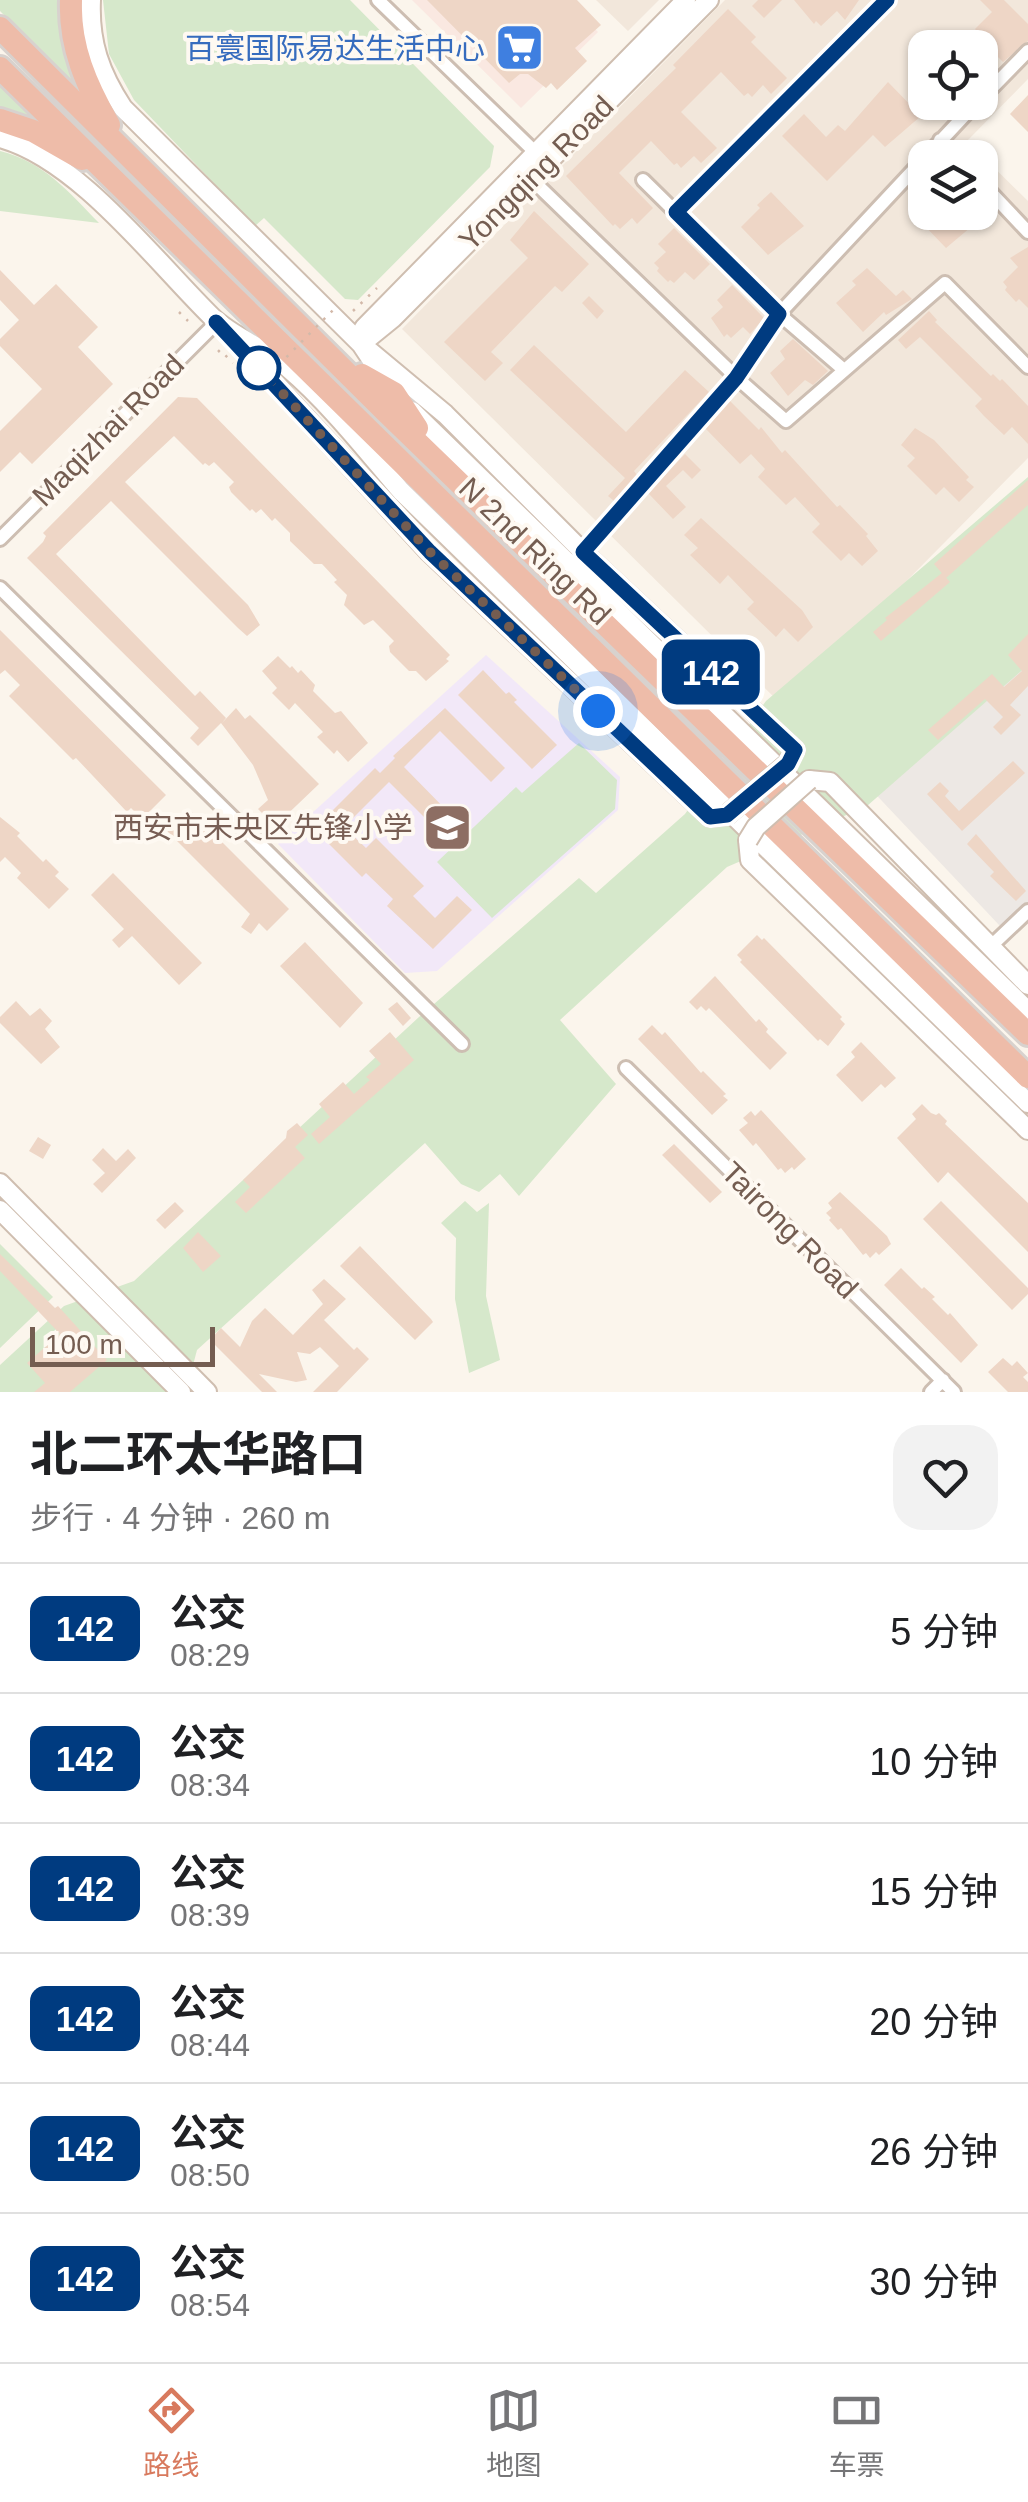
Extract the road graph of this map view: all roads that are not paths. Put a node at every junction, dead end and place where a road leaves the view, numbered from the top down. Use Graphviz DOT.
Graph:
graph roads {
  1 [pos="71,0"];
  2 [pos="91,0"];
  3 [pos="378,0"];
  4 [pos="686,0"];
  5 [pos="709,0"];
  6 [pos="887,0"];
  7 [pos="0,28"];
  8 [pos="1028,51"];
  9 [pos="0,68"];
  10 [pos="998,81"];
  11 [pos="0,120"];
  12 [pos="959,120"];
  13 [pos="0,138"];
  14 [pos="940,140"];
  15 [pos="123,150"];
  16 [pos="536,153"];
  17 [pos="526,174"];
  18 [pos="908,175"];
  19 [pos="114,180"];
  20 [pos="643,180"];
  21 [pos="998,201"];
  22 [pos="676,212"];
  23 [pos="1028,232"];
  24 [pos="779,314"];
  25 [pos="216,322"];
  26 [pos="358,341"];
  27 [pos="333,359"];
  28 [pos="286,366"];
  29 [pos="1028,367"];
  30 [pos="844,370"];
  31 [pos="736,378"];
  32 [pos="316,380"];
  33 [pos="394,393"];
  34 [pos="332,411"];
  35 [pos="303,417"];
  36 [pos="343,440"];
  37 [pos="372,458"];
  38 [pos="440,464"];
  39 [pos="358,478"];
  40 [pos="0,540"];
  41 [pos="583,552"];
  42 [pos="0,588"];
  43 [pos="1028,910"];
  44 [pos="990,947"];
  45 [pos="1028,985"];
  46 [pos="1028,1011"];
  47 [pos="1028,1034"];
  48 [pos="462,1044"];
  49 [pos="626,1068"];
  50 [pos="1028,1077"];
  51 [pos="1028,1103"];
  52 [pos="1028,1130"];
  53 [pos="0,1184"];
  54 [pos="0,1210"];
  55 [pos="942,1380"];
  56 [pos="180,1392"];
  57 [pos="207,1392"];
  58 [pos="931,1392"];
  59 [pos="954,1392"];
  1 -- 15 [label="highway"];
  2 -- 26 [label="street"];
  3 -- 16 [label="street"];
  4 -- 16 [label="street, Yongqing Road"];
  5 -- 17 [label="street, Yongqing Road"];
  6 -- 22 [label="street"];
  7 -- 15 [label="highway, N 2nd Ring Rd"];
  8 -- 10 [label="street"];
  9 -- 19 [label="highway, N 2nd Ring Rd"];
  11 -- 19 [label="highway"];
  12 -- 14 [label="street"];
  13 -- 25 [label="street"];
  15 -- 27 [label="highway, N 2nd Ring Rd"];
  16 -- 17 [label="street, Yongqing Road"];
  17 -- 26 [label="street, Yongqing Road"];
  17 -- 31 [label="street"];
  18 -- 24 [label="street"];
  19 -- 32 [label="highway, N 2nd Ring Rd"];
  20 -- 22 [label="street"];
  21 -- 23 [label="street"];
  22 -- 24 [label="street"];
  24 -- 30 [label="street"];
  24 -- 31 [label="street"];
  25 -- 28 [label="street"];
  25 -- 35 [label="street"];
  25 -- 40 [label="street, Maqizhai Road"];
  26 -- 33 [label="street"];
  26 -- 41 [label="street"];
  27 -- 33 [label="highway"];
  27 -- 38 [label="highway, N 2nd Ring Rd"];
  28 -- 32 [label="highway"];
  28 -- 34 [label="street"];
  29 -- 30 [label="street"];
  30 -- 31 [label="street"];
  31 -- 41 [label="street"];
  32 -- 34 [label="highway"];
  32 -- 50 [label="highway, N 2nd Ring Rd"];
  33 -- 38 [label="highway"];
  33 -- 46 [label="street"];
  34 -- 36 [label="street"];
  34 -- 37 [label="street"];
  35 -- 36 [label="street"];
  35 -- 39 [label="street"];
  36 -- 37 [label="street"];
  36 -- 39 [label="street"];
  37 -- 51 [label="street"];
  38 -- 47 [label="highway, N 2nd Ring Rd"];
  39 -- 41 [label="street, bridge"];
  42 -- 48 [label="street"];
  43 -- 44 [label="street"];
  44 -- 45 [label="street"];
  44 -- 52 [label="street, bridge"];
  49 -- 55 [label="street, Tairong Road"];
  53 -- 57 [label="street"];
  54 -- 56 [label="street"];
  55 -- 58 [label="street"];
  55 -- 59 [label="street, Tairong Road"];
}
